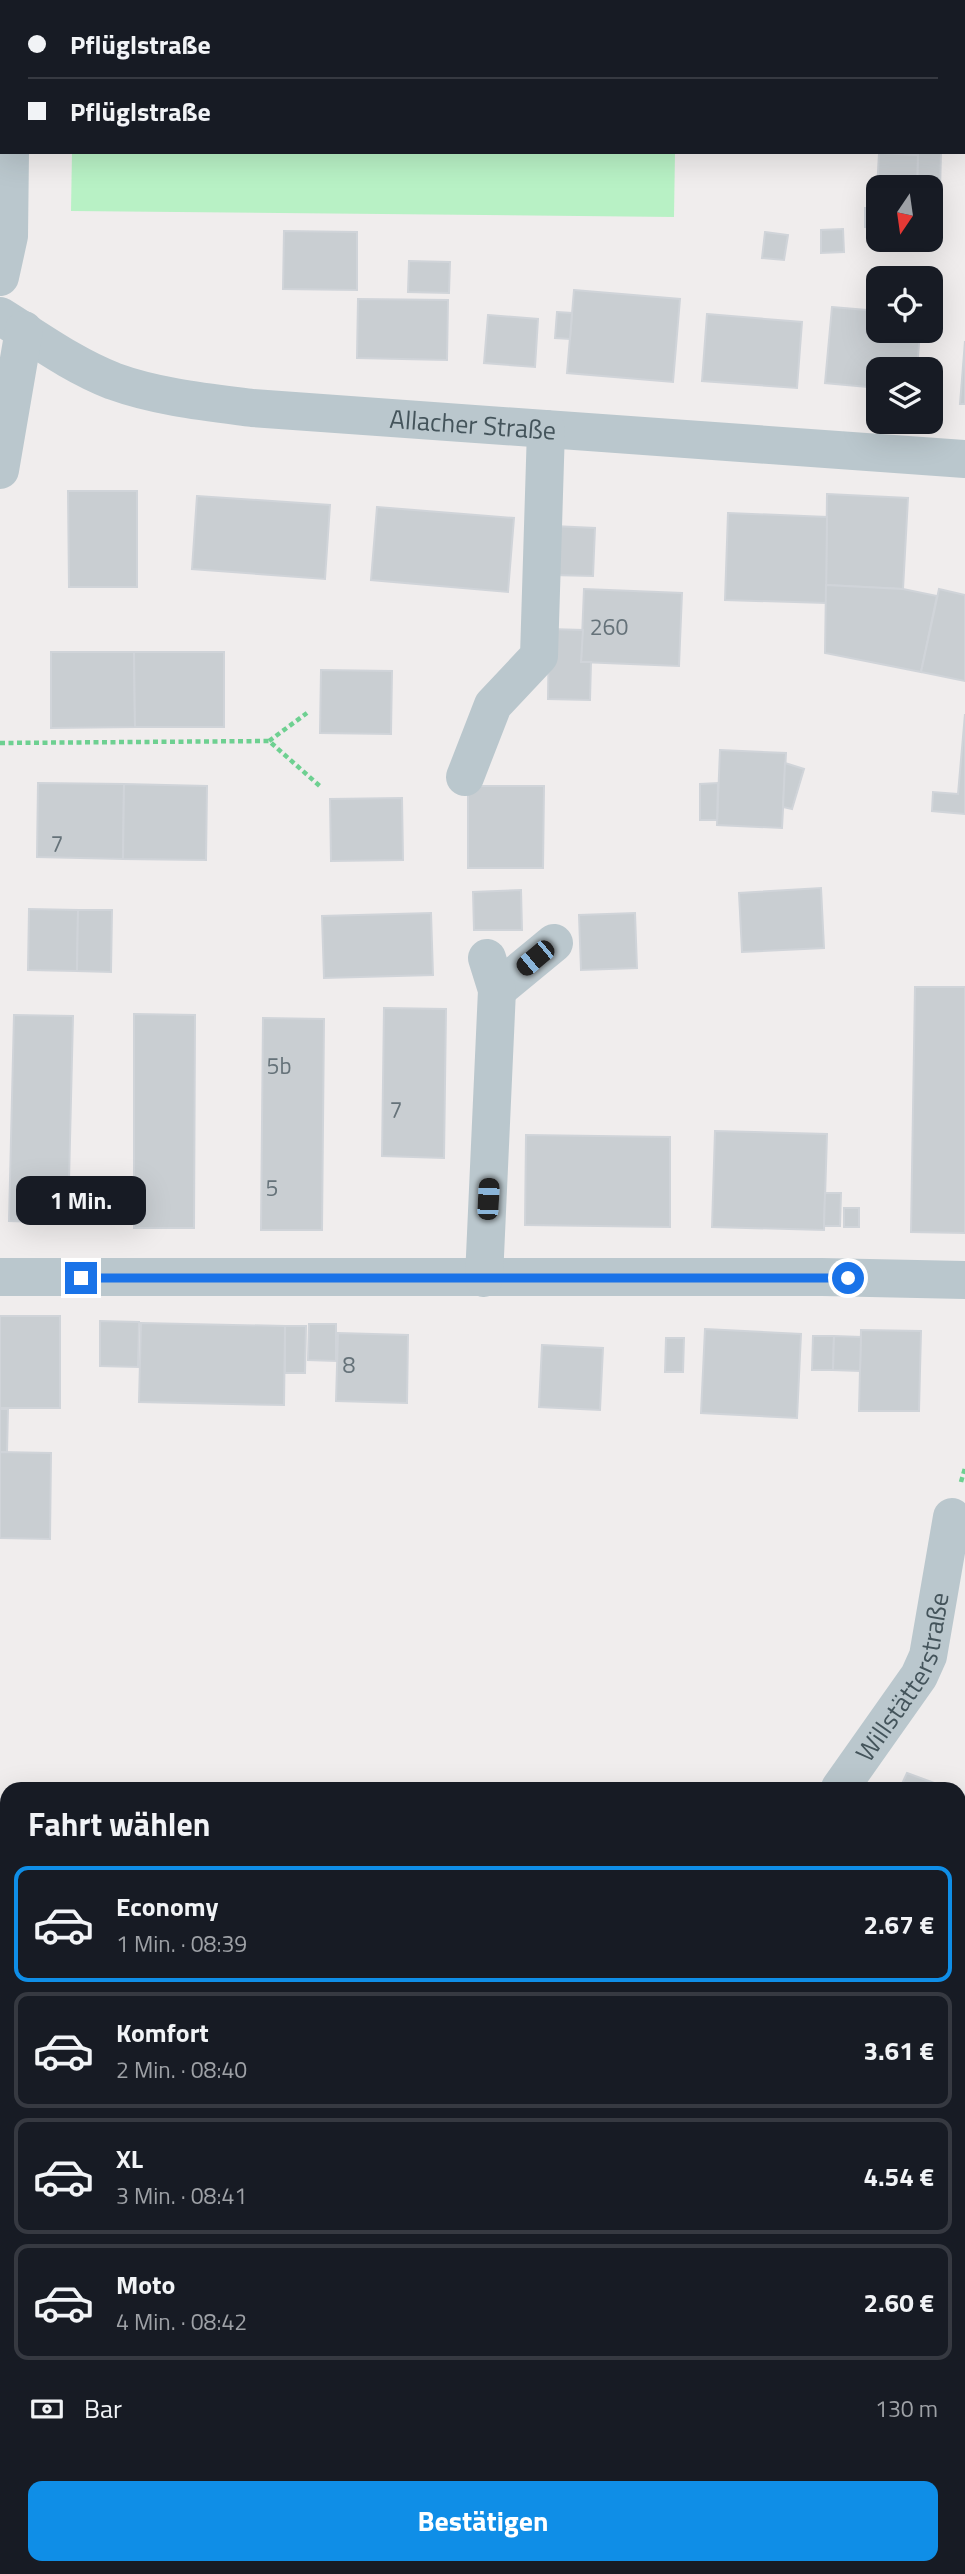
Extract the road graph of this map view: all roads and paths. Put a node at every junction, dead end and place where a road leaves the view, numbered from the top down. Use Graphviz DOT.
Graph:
graph roads {
  1 [pos="10,154"];
  2 [pos="0,277"];
  3 [pos="12,323"];
  4 [pos="545,429"];
  5 [pos="965,459"];
  6 [pos="0,470"];
  7 [pos="307,713"];
  8 [pos="269,741"];
  9 [pos="0,743"];
  10 [pos="465,778"];
  11 [pos="322,788"];
  12 [pos="554,943"];
  13 [pos="0,1278"];
  14 [pos="484,1278"];
  15 [pos="965,1280"];
  16 [pos="952,1517"];
  17 [pos="843,1782"];
  1 -- 2 [label="street"];
  3 -- 4 [label="street, Allacher Straße"];
  3 -- 6 [label="street"];
  4 -- 5 [label="street, Allacher Straße"];
  4 -- 10 [label="street"];
  7 -- 8 [label="path"];
  8 -- 9 [label="path"];
  8 -- 11 [label="path"];
  12 -- 14 [label="street"];
  13 -- 14 [label="street"];
  14 -- 15 [label="street"];
  16 -- 17 [label="street, Willstätterstraße"];
}
